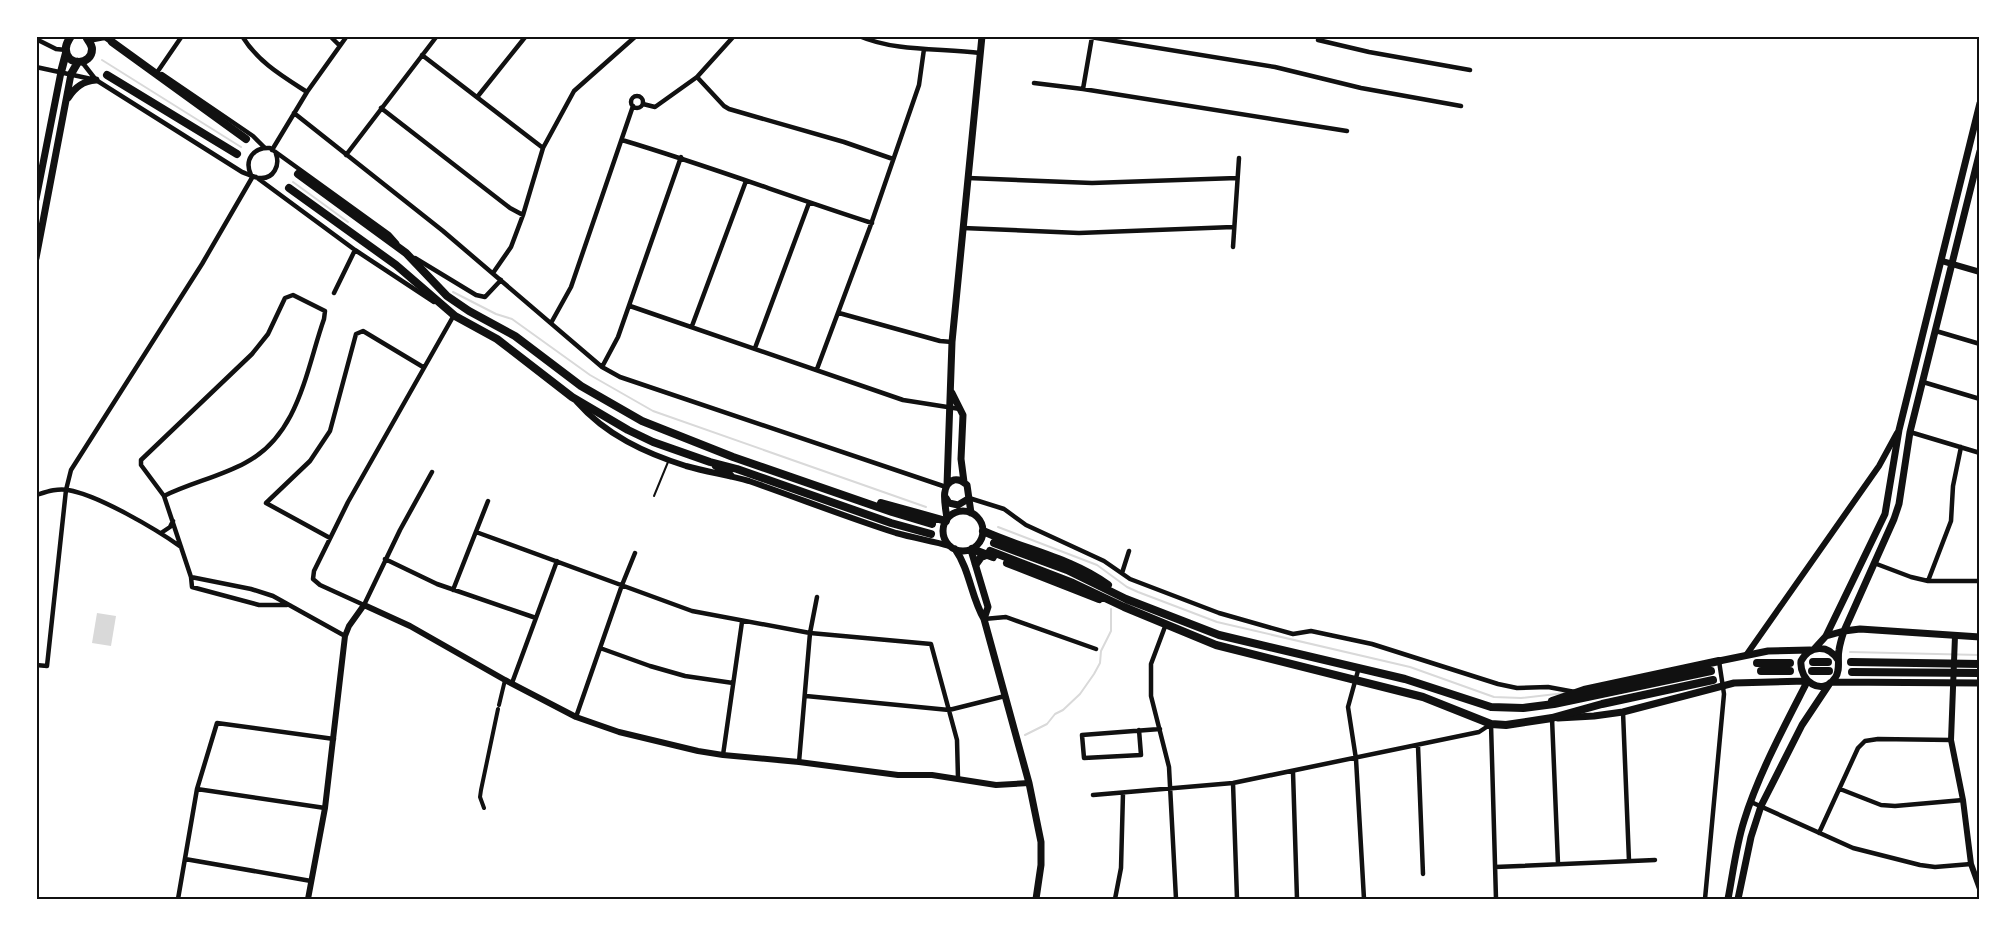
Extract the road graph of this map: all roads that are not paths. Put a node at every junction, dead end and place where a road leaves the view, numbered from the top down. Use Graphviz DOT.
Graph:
graph roads {
  1 [pos="182,36"];
  2 [pos="242,36"];
  3 [pos="330,36"];
  4 [pos="347,36"];
  5 [pos="437,36"];
  6 [pos="526,36"];
  7 [pos="636,36"];
  8 [pos="734,36"];
  9 [pos="859,36"];
  10 [pos="982,36"];
  11 [pos="1084,36"];
  12 [pos="71,37"];
  13 [pos="1092,37"];
  14 [pos="87,38"];
  15 [pos="108,38"];
  16 [pos="36,39"];
  17 [pos="1318,40"];
  18 [pos="339,45"];
  19 [pos="924,49"];
  20 [pos="66,52"];
  21 [pos="980,53"];
  22 [pos="422,55"];
  23 [pos="80,62"];
  24 [pos="36,67"];
  25 [pos="1470,70"];
  26 [pos="158,71"];
  27 [pos="61,72"];
  28 [pos="71,74"];
  29 [pos="106,76"];
  30 [pos="697,77"];
  31 [pos="96,80"];
  32 [pos="1034,83"];
  33 [pos="1083,89"];
  34 [pos="307,92"];
  35 [pos="176,93"];
  36 [pos="478,96"];
  37 [pos="66,100"];
  38 [pos="1980,103"];
  39 [pos="643,104"];
  40 [pos="633,106"];
  41 [pos="1461,106"];
  42 [pos="381,108"];
  43 [pos="1979,112"];
  44 [pos="294,113"];
  45 [pos="1347,131"];
  46 [pos="622,140"];
  47 [pos="265,148"];
  48 [pos="543,148"];
  49 [pos="273,150"];
  50 [pos="46,151"];
  51 [pos="1980,151"];
  52 [pos="56,152"];
  53 [pos="237,154"];
  54 [pos="346,155"];
  55 [pos="681,158"];
  56 [pos="1239,158"];
  57 [pos="893,159"];
  58 [pos="298,174"];
  59 [pos="253,176"];
  60 [pos="968,178"];
  61 [pos="1237,178"];
  62 [pos="746,181"];
  63 [pos="289,188"];
  64 [pos="36,199"];
  65 [pos="809,203"];
  66 [pos="523,215"];
  67 [pos="872,223"];
  68 [pos="1233,227"];
  69 [pos="963,228"];
  70 [pos="38,235"];
  71 [pos="1233,247"];
  72 [pos="355,250"];
  73 [pos="406,253"];
  74 [pos="36,258"];
  75 [pos="1942,261"];
  76 [pos="1952,264"];
  77 [pos="1980,272"];
  78 [pos="493,273"];
  79 [pos="501,280"];
  80 [pos="334,293"];
  81 [pos="630,306"];
  82 [pos="839,313"];
  83 [pos="455,316"];
  84 [pos="551,323"];
  85 [pos="692,326"];
  86 [pos="1935,330"];
  87 [pos="952,342"];
  88 [pos="1980,344"];
  89 [pos="755,348"];
  90 [pos="423,367"];
  91 [pos="602,367"];
  92 [pos="817,369"];
  93 [pos="1923,382"];
  94 [pos="950,391"];
  95 [pos="572,397"];
  96 [pos="1980,399"];
  97 [pos="949,408"];
  98 [pos="960,409"];
  99 [pos="1899,430"];
  100 [pos="1910,432"];
  101 [pos="1961,447"];
  102 [pos="1980,453"];
  103 [pos="668,459"];
  104 [pos="710,462"];
  105 [pos="432,472"];
  106 [pos="730,475"];
  107 [pos="964,482"];
  108 [pos="816,486"];
  109 [pos="66,490"];
  110 [pos="946,490"];
  111 [pos="36,495"];
  112 [pos="164,496"];
  113 [pos="654,496"];
  114 [pos="969,497"];
  115 [pos="488,501"];
  116 [pos="971,513"];
  117 [pos="173,519"];
  118 [pos="947,520"];
  119 [pos="932,524"];
  120 [pos="983,531"];
  121 [pos="476,532"];
  122 [pos="161,533"];
  123 [pos="932,534"];
  124 [pos="330,538"];
  125 [pos="994,543"];
  126 [pos="181,547"];
  127 [pos="952,547"];
  128 [pos="971,549"];
  129 [pos="1129,551"];
  130 [pos="635,553"];
  131 [pos="988,553"];
  132 [pos="386,559"];
  133 [pos="557,561"];
  134 [pos="1874,563"];
  135 [pos="976,564"];
  136 [pos="1122,573"];
  137 [pos="191,577"];
  138 [pos="1928,581"];
  139 [pos="1980,581"];
  140 [pos="622,585"];
  141 [pos="453,590"];
  142 [pos="817,597"];
  143 [pos="1125,603"];
  144 [pos="364,604"];
  145 [pos="286,605"];
  146 [pos="1169,616"];
  147 [pos="1850,616"];
  148 [pos="536,618"];
  149 [pos="984,619"];
  150 [pos="742,622"];
  151 [pos="1166,625"];
  152 [pos="1860,629"];
  153 [pos="1844,631"];
  154 [pos="810,633"];
  155 [pos="345,636"];
  156 [pos="1826,636"];
  157 [pos="1954,636"];
  158 [pos="1980,637"];
  159 [pos="600,648"];
  160 [pos="1271,648"];
  161 [pos="1096,649"];
  162 [pos="1813,649"];
  163 [pos="1748,654"];
  164 [pos="1268,658"];
  165 [pos="1838,660"];
  166 [pos="1719,661"];
  167 [pos="1813,662"];
  168 [pos="1828,662"];
  169 [pos="1851,662"];
  170 [pos="1980,664"];
  171 [pos="36,665"];
  172 [pos="1359,667"];
  173 [pos="1759,667"];
  174 [pos="1790,667"];
  175 [pos="1812,671"];
  176 [pos="1829,671"];
  177 [pos="1852,672"];
  178 [pos="1980,673"];
  179 [pos="1356,678"];
  180 [pos="1953,680"];
  181 [pos="1807,681"];
  182 [pos="508,682"];
  183 [pos="733,683"];
  184 [pos="1831,683"];
  185 [pos="1980,683"];
  186 [pos="1723,685"];
  187 [pos="1451,693"];
  188 [pos="1575,693"];
  189 [pos="806,696"];
  190 [pos="1005,696"];
  191 [pos="1447,705"];
  192 [pos="1533,707"];
  193 [pos="1506,709"];
  194 [pos="949,710"];
  195 [pos="1623,712"];
  196 [pos="576,717"];
  197 [pos="1552,718"];
  198 [pos="1491,724"];
  199 [pos="1506,725"];
  200 [pos="1160,729"];
  201 [pos="1139,730"];
  202 [pos="334,739"];
  203 [pos="1951,740"];
  204 [pos="1418,746"];
  205 [pos="723,755"];
  206 [pos="1356,759"];
  207 [pos="799,762"];
  208 [pos="1293,772"];
  209 [pos="958,778"];
  210 [pos="1029,783"];
  211 [pos="1233,783"];
  212 [pos="1169,788"];
  213 [pos="196,789"];
  214 [pos="1840,789"];
  215 [pos="1123,793"];
  216 [pos="1093,795"];
  217 [pos="1963,800"];
  218 [pos="1751,802"];
  219 [pos="1761,806"];
  220 [pos="324,808"];
  221 [pos="484,808"];
  222 [pos="1819,833"];
  223 [pos="184,859"];
  224 [pos="1655,860"];
  225 [pos="1629,861"];
  226 [pos="1558,864"];
  227 [pos="1971,864"];
  228 [pos="1495,867"];
  229 [pos="1424,874"];
  230 [pos="311,881"];
  231 [pos="1980,889"];
  232 [pos="178,899"];
  233 [pos="308,899"];
  234 [pos="1036,899"];
  235 [pos="1115,899"];
  236 [pos="1176,899"];
  237 [pos="1237,899"];
  238 [pos="1297,899"];
  239 [pos="1364,899"];
  240 [pos="1496,899"];
  241 [pos="1705,899"];
  242 [pos="1728,899"];
  243 [pos="1738,899"];
  1 -- 26 [label="street"];
  2 -- 34 [label="street"];
  3 -- 18 [label="street"];
  4 -- 18 [label="street"];
  5 -- 22 [label="street"];
  6 -- 36 [label="street"];
  7 -- 48 [label="street"];
  8 -- 30 [label="street"];
  9 -- 19 [label="street"];
  10 -- 21 [label="main road"];
  11 -- 13 [label="street"];
  12 -- 14 [label="main road"];
  12 -- 20 [label="main road"];
  13 -- 33 [label="street"];
  13 -- 41 [label="street"];
  14 -- 15 [label="street"];
  14 -- 23 [label="main road"];
  15 -- 26 [label="street"];
  15 -- 35 [label="main road"];
  16 -- 20 [label="street"];
  17 -- 25 [label="street"];
  18 -- 34 [label="street"];
  19 -- 21 [label="street"];
  19 -- 57 [label="street"];
  20 -- 23 [label="main road"];
  20 -- 27 [label="main road"];
  21 -- 60 [label="main road"];
  22 -- 36 [label="street"];
  22 -- 42 [label="street"];
  23 -- 28 [label="main road"];
  23 -- 31 [label="street"];
  24 -- 27 [label="street"];
  26 -- 47 [label="street"];
  27 -- 28 [label="street"];
  27 -- 50 [label="main road"];
  28 -- 31 [label="street"];
  28 -- 37 [label="main road"];
  29 -- 53 [label="main road"];
  30 -- 39 [label="street"];
  30 -- 57 [label="street"];
  31 -- 37 [label="main road"];
  31 -- 59 [label="street"];
  32 -- 33 [label="street"];
  33 -- 45 [label="street"];
  34 -- 44 [label="street"];
  36 -- 48 [label="street"];
  37 -- 52 [label="main road"];
  38 -- 43 [label="main road"];
  39 -- 40 [label="street"];
  39 -- 40 [label="street"];
  40 -- 46 [label="street"];
  42 -- 54 [label="street"];
  42 -- 66 [label="street"];
  43 -- 75 [label="main road"];
  44 -- 49 [label="street"];
  44 -- 54 [label="street"];
  46 -- 55 [label="street"];
  46 -- 84 [label="street"];
  47 -- 49 [label="street"];
  47 -- 59 [label="street"];
  48 -- 66 [label="street"];
  49 -- 59 [label="street"];
  49 -- 73 [label="street"];
  50 -- 52 [label="main road"];
  50 -- 64 [label="main road"];
  51 -- 76 [label="main road"];
  52 -- 70 [label="main road"];
  54 -- 78 [label="street"];
  55 -- 62 [label="street"];
  55 -- 81 [label="street"];
  56 -- 61 [label="street"];
  57 -- 67 [label="street"];
  58 -- 73 [label="main road"];
  59 -- 72 [label="street"];
  59 -- 109 [label="street"];
  60 -- 61 [label="street"];
  60 -- 69 [label="main road"];
  61 -- 68 [label="street"];
  62 -- 65 [label="street"];
  62 -- 85 [label="street"];
  63 -- 83 [label="main road"];
  65 -- 67 [label="street"];
  65 -- 89 [label="street"];
  66 -- 78 [label="street"];
  67 -- 82 [label="street"];
  68 -- 69 [label="street"];
  68 -- 71 [label="street"];
  69 -- 87 [label="main road"];
  70 -- 74 [label="main road"];
  72 -- 80 [label="street"];
  72 -- 83 [label="street"];
  73 -- 79 [label="street"];
  73 -- 108 [label="main road"];
  75 -- 76 [label="street"];
  75 -- 99 [label="main road"];
  76 -- 77 [label="street"];
  76 -- 86 [label="main road"];
  78 -- 79 [label="street"];
  79 -- 84 [label="street"];
  81 -- 85 [label="street"];
  81 -- 91 [label="street"];
  82 -- 87 [label="street"];
  82 -- 92 [label="street"];
  83 -- 90 [label="street"];
  83 -- 95 [label="main road"];
  84 -- 91 [label="street"];
  85 -- 89 [label="street"];
  86 -- 88 [label="street"];
  86 -- 93 [label="main road"];
  87 -- 94 [label="main road"];
  89 -- 92 [label="street"];
  90 -- 124 [label="street"];
  90 -- 124 [label="street"];
  91 -- 110 [label="street"];
  92 -- 97 [label="street"];
  93 -- 96 [label="street"];
  93 -- 100 [label="main road"];
  94 -- 97 [label="main road"];
  94 -- 98 [label="main road"];
  95 -- 103 [label="street"];
  95 -- 104 [label="main road"];
  97 -- 98 [label="street"];
  97 -- 110 [label="main road"];
  98 -- 107 [label="main road"];
  99 -- 156 [label="main road"];
  99 -- 163 [label="street"];
  100 -- 101 [label="street"];
  100 -- 134 [label="main road"];
  101 -- 102 [label="street"];
  101 -- 138 [label="street"];
  103 -- 106 [label="street"];
  103 -- 113 [label="lane"];
  104 -- 106 [label="main road"];
  104 -- 123 [label="main road"];
  105 -- 132 [label="street"];
  106 -- 127 [label="street"];
  107 -- 110 [label="main road"];
  107 -- 114 [label="main road"];
  108 -- 118 [label="main road"];
  108 -- 119 [label="main road"];
  109 -- 111 [label="street"];
  109 -- 122 [label="street"];
  109 -- 171 [label="street"];
  110 -- 114 [label="main road"];
  110 -- 118 [label="main road"];
  112 -- 112 [label="street"];
  112 -- 117 [label="street"];
  114 -- 116 [label="main road"];
  114 -- 136 [label="street"];
  115 -- 121 [label="street"];
  116 -- 118 [label="main road"];
  116 -- 120 [label="main road"];
  117 -- 122 [label="street"];
  117 -- 126 [label="street"];
  118 -- 127 [label="main road"];
  120 -- 128 [label="main road"];
  120 -- 143 [label="main road"];
  121 -- 133 [label="street"];
  121 -- 141 [label="street"];
  122 -- 126 [label="street"];
  124 -- 144 [label="street"];
  125 -- 143 [label="main road"];
  126 -- 137 [label="street"];
  127 -- 128 [label="main road"];
  127 -- 149 [label="main road"];
  128 -- 131 [label="main road"];
  128 -- 135 [label="main road"];
  129 -- 136 [label="street"];
  130 -- 140 [label="street"];
  131 -- 135 [label="main road"];
  131 -- 143 [label="main road"];
  132 -- 141 [label="street"];
  132 -- 144 [label="street"];
  133 -- 140 [label="street"];
  133 -- 148 [label="street"];
  134 -- 138 [label="street"];
  134 -- 147 [label="main road"];
  135 -- 149 [label="main road"];
  136 -- 188 [label="street"];
  137 -- 145 [label="street"];
  137 -- 145 [label="street"];
  138 -- 139 [label="street"];
  140 -- 150 [label="street"];
  140 -- 159 [label="street"];
  141 -- 148 [label="street"];
  142 -- 154 [label="street"];
  143 -- 146 [label="main road"];
  143 -- 151 [label="main road"];
  144 -- 155 [label="street"];
  144 -- 182 [label="street"];
  145 -- 155 [label="street"];
  146 -- 151 [label="street"];
  146 -- 160 [label="main road"];
  147 -- 152 [label="main road"];
  147 -- 153 [label="main road"];
  148 -- 182 [label="street"];
  149 -- 161 [label="street"];
  149 -- 190 [label="main road"];
  150 -- 154 [label="street"];
  150 -- 183 [label="street"];
  151 -- 164 [label="main road"];
  151 -- 200 [label="street"];
  152 -- 153 [label="main road"];
  152 -- 157 [label="main road"];
  153 -- 156 [label="main road"];
  153 -- 165 [label="main road"];
  154 -- 189 [label="street"];
  154 -- 194 [label="street"];
  155 -- 202 [label="street"];
  156 -- 162 [label="main road"];
  157 -- 158 [label="main road"];
  157 -- 180 [label="street"];
  159 -- 183 [label="street"];
  159 -- 196 [label="street"];
  160 -- 164 [label="main road"];
  160 -- 172 [label="main road"];
  162 -- 163 [label="main road"];
  162 -- 165 [label="main road"];
  162 -- 181 [label="main road"];
  163 -- 166 [label="main road"];
  164 -- 179 [label="main road"];
  165 -- 184 [label="main road"];
  166 -- 186 [label="street"];
  166 -- 188 [label="main road"];
  167 -- 168 [label="main road"];
  169 -- 170 [label="main road"];
  172 -- 179 [label="street"];
  172 -- 187 [label="main road"];
  173 -- 174 [label="main road"];
  175 -- 176 [label="main road"];
  177 -- 178 [label="main road"];
  179 -- 191 [label="main road"];
  179 -- 206 [label="street"];
  180 -- 184 [label="main road"];
  180 -- 185 [label="main road"];
  180 -- 203 [label="street"];
  181 -- 184 [label="main road"];
  181 -- 186 [label="main road"];
  181 -- 218 [label="main road"];
  182 -- 196 [label="street"];
  182 -- 221 [label="street"];
  183 -- 205 [label="street"];
  184 -- 219 [label="main road"];
  186 -- 195 [label="main road"];
  186 -- 241 [label="street"];
  187 -- 191 [label="main road"];
  187 -- 193 [label="main road"];
  188 -- 192 [label="main road"];
  189 -- 194 [label="street"];
  189 -- 207 [label="street"];
  190 -- 194 [label="street"];
  190 -- 210 [label="main road"];
  191 -- 198 [label="main road"];
  192 -- 193 [label="main road"];
  192 -- 197 [label="main road"];
  193 -- 199 [label="main road"];
  194 -- 209 [label="street"];
  195 -- 197 [label="main road"];
  195 -- 225 [label="street"];
  196 -- 205 [label="street"];
  197 -- 199 [label="main road"];
  197 -- 226 [label="street"];
  198 -- 199 [label="main road"];
  198 -- 204 [label="street"];
  198 -- 228 [label="street"];
  200 -- 201 [label="street"];
  200 -- 212 [label="street"];
  201 -- 201 [label="street"];
  202 -- 213 [label="street"];
  202 -- 220 [label="street"];
  203 -- 214 [label="street"];
  203 -- 217 [label="street"];
  204 -- 206 [label="street"];
  204 -- 229 [label="street"];
  205 -- 207 [label="street"];
  206 -- 208 [label="street"];
  206 -- 239 [label="street"];
  207 -- 209 [label="street"];
  208 -- 211 [label="street"];
  208 -- 238 [label="street"];
  209 -- 210 [label="street"];
  210 -- 234 [label="main road"];
  211 -- 212 [label="street"];
  211 -- 237 [label="street"];
  212 -- 215 [label="street"];
  212 -- 236 [label="street"];
  213 -- 220 [label="street"];
  213 -- 223 [label="street"];
  214 -- 217 [label="street"];
  214 -- 222 [label="street"];
  215 -- 216 [label="street"];
  215 -- 235 [label="street"];
  217 -- 227 [label="street"];
  218 -- 219 [label="street"];
  218 -- 242 [label="main road"];
  219 -- 222 [label="street"];
  219 -- 243 [label="main road"];
  220 -- 230 [label="street"];
  222 -- 227 [label="street"];
  223 -- 230 [label="street"];
  223 -- 232 [label="street"];
  224 -- 225 [label="street"];
  225 -- 226 [label="street"];
  226 -- 228 [label="street"];
  227 -- 231 [label="street"];
  228 -- 240 [label="street"];
  230 -- 233 [label="street"];
}
